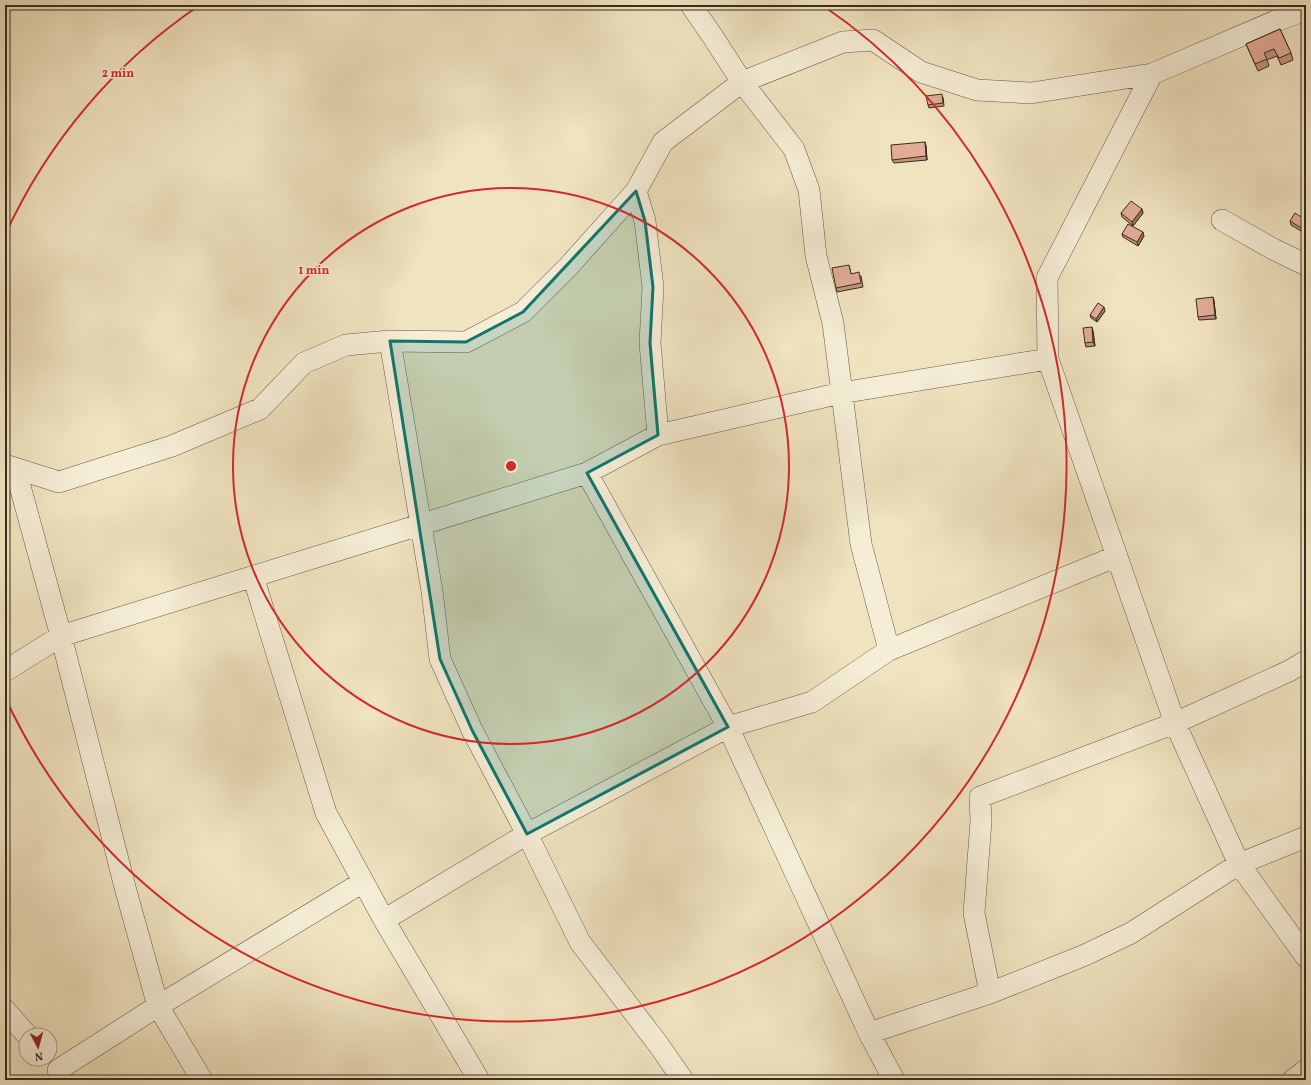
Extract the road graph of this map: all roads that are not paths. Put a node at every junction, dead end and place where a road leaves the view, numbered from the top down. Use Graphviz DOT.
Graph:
graph roads {
  1 [pos="691,5"];
  2 [pos="1306,10"];
  3 [pos="1152,74"];
  4 [pos="742,82"];
  5 [pos="636,191"];
  6 [pos="1222,220"];
  7 [pos="1306,265"];
  8 [pos="390,341"];
  9 [pos="1048,359"];
  10 [pos="841,393"];
  11 [pos="658,435"];
  12 [pos="10,467"];
  13 [pos="587,473"];
  14 [pos="420,524"];
  15 [pos="1116,556"];
  16 [pos="256,586"];
  17 [pos="61,636"];
  18 [pos="889,650"];
  19 [pos="1306,661"];
  20 [pos="5,671"];
  21 [pos="1175,723"];
  22 [pos="728,727"];
  23 [pos="527,834"];
  24 [pos="1306,837"];
  25 [pos="1239,864"];
  26 [pos="364,882"];
  27 [pos="384,920"];
  28 [pos="1306,957"];
  29 [pos="990,993"];
  30 [pos="158,1006"];
  31 [pos="5,1010"];
  32 [pos="20,1027"];
  33 [pos="869,1033"];
  34 [pos="56,1070"];
  35 [pos="1306,1070"];
  36 [pos="202,1080"];
  37 [pos="479,1080"];
  38 [pos="684,1080"];
  39 [pos="894,1080"];
  40 [pos="1293,1080"];
  1 -- 4 [label="street"];
  2 -- 3 [label="street"];
  3 -- 4 [label="street"];
  3 -- 9 [label="street"];
  4 -- 5 [label="street"];
  4 -- 10 [label="street"];
  5 -- 8 [label="street"];
  5 -- 11 [label="street"];
  6 -- 7 [label="street"];
  8 -- 12 [label="street"];
  8 -- 14 [label="street"];
  9 -- 10 [label="street"];
  9 -- 15 [label="street"];
  10 -- 11 [label="street"];
  10 -- 18 [label="street"];
  11 -- 13 [label="street"];
  12 -- 17 [label="street"];
  13 -- 14 [label="street"];
  13 -- 22 [label="street"];
  14 -- 17 [label="street"];
  14 -- 23 [label="street"];
  15 -- 18 [label="street"];
  15 -- 21 [label="street"];
  16 -- 26 [label="street"];
  17 -- 20 [label="street"];
  17 -- 30 [label="street"];
  18 -- 22 [label="street"];
  19 -- 21 [label="street"];
  21 -- 25 [label="street"];
  21 -- 29 [label="street"];
  22 -- 23 [label="street"];
  22 -- 33 [label="street"];
  23 -- 27 [label="street"];
  23 -- 38 [label="street"];
  24 -- 25 [label="street"];
  25 -- 28 [label="street"];
  25 -- 29 [label="street"];
  26 -- 27 [label="street"];
  26 -- 30 [label="street"];
  27 -- 37 [label="street"];
  29 -- 33 [label="street"];
  30 -- 34 [label="street"];
  30 -- 36 [label="street"];
  31 -- 32 [label="street"];
  33 -- 39 [label="street"];
  35 -- 40 [label="street"];
}
